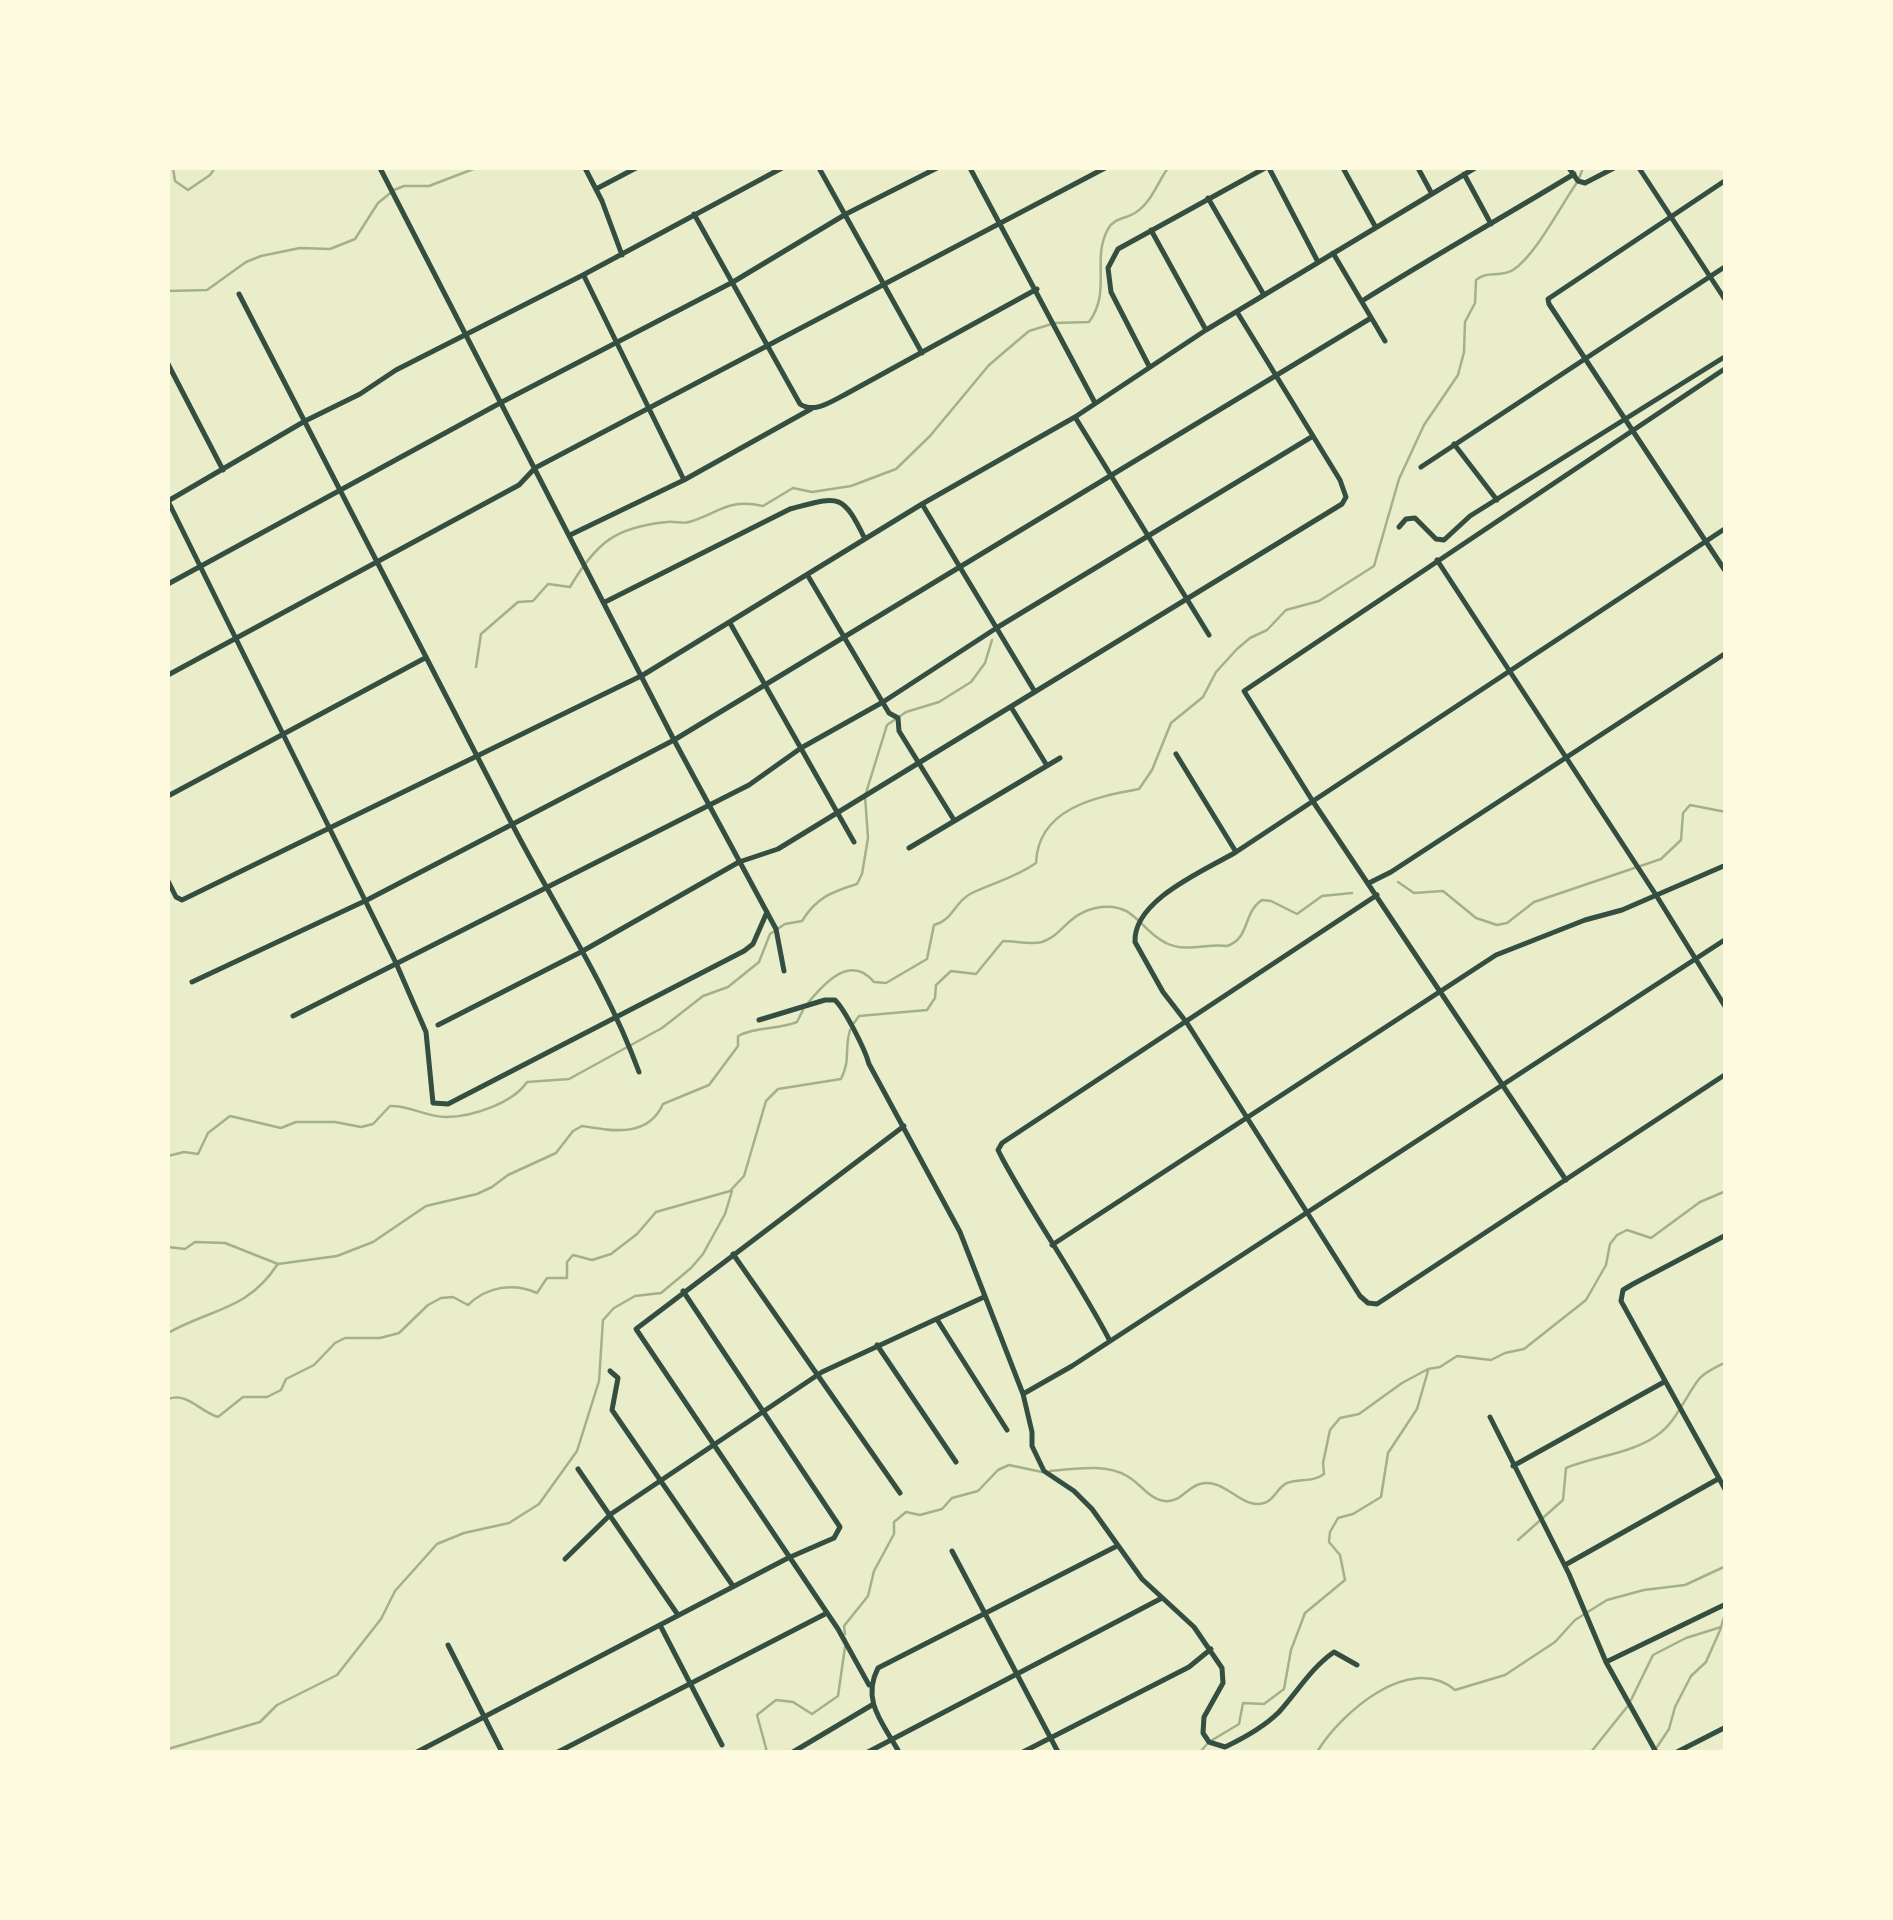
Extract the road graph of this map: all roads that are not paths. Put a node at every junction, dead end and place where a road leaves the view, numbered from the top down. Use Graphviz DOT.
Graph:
graph roads {
  1 [pos="380,168"];
  2 [pos="585,168"];
  3 [pos="636,168"];
  4 [pos="782,168"];
  5 [pos="820,168"];
  6 [pos="938,168"];
  7 [pos="970,168"];
  8 [pos="1104,168"];
  9 [pos="1267,168"];
  10 [pos="1343,168"];
  11 [pos="1418,168"];
  12 [pos="1475,168"];
  13 [pos="1614,168"];
  14 [pos="1639,168"];
  15 [pos="1572,171"];
  16 [pos="1464,174"];
  17 [pos="1726,180"];
  18 [pos="596,189"];
  19 [pos="1432,194"];
  20 [pos="1207,197"];
  21 [pos="694,214"];
  22 [pos="846,214"];
  23 [pos="1670,218"];
  24 [pos="1000,222"];
  25 [pos="1492,224"];
  26 [pos="1375,228"];
  27 [pos="1151,230"];
  28 [pos="1333,253"];
  29 [pos="622,254"];
  30 [pos="1318,262"];
  31 [pos="1726,266"];
  32 [pos="583,276"];
  33 [pos="1710,277"];
  34 [pos="733,282"];
  35 [pos="884,284"];
  36 [pos="1037,289"];
  37 [pos="239,294"];
  38 [pos="1264,295"];
  39 [pos="1362,301"];
  40 [pos="1726,301"];
  41 [pos="1237,312"];
  42 [pos="1371,318"];
  43 [pos="1206,330"];
  44 [pos="467,332"];
  45 [pos="1384,341"];
  46 [pos="617,343"];
  47 [pos="768,344"];
  48 [pos="922,353"];
  49 [pos="1726,356"];
  50 [pos="1583,360"];
  51 [pos="168,364"];
  52 [pos="1149,366"];
  53 [pos="1726,368"];
  54 [pos="1276,374"];
  55 [pos="1094,401"];
  56 [pos="502,402"];
  57 [pos="649,408"];
  58 [pos="811,408"];
  59 [pos="1076,417"];
  60 [pos="1623,418"];
  61 [pos="305,421"];
  62 [pos="1632,432"];
  63 [pos="1313,436"];
  64 [pos="1454,444"];
  65 [pos="1422,467"];
  66 [pos="536,468"];
  67 [pos="223,470"];
  68 [pos="1111,476"];
  69 [pos="684,480"];
  70 [pos="340,490"];
  71 [pos="1496,500"];
  72 [pos="168,502"];
  73 [pos="922,504"];
  74 [pos="1400,527"];
  75 [pos="1726,528"];
  76 [pos="570,535"];
  77 [pos="1150,535"];
  78 [pos="865,539"];
  79 [pos="1705,541"];
  80 [pos="1436,560"];
  81 [pos="378,564"];
  82 [pos="960,564"];
  83 [pos="200,566"];
  84 [pos="1726,572"];
  85 [pos="808,575"];
  86 [pos="168,584"];
  87 [pos="1189,598"];
  88 [pos="605,602"];
  89 [pos="730,624"];
  90 [pos="998,627"];
  91 [pos="1210,635"];
  92 [pos="236,638"];
  93 [pos="846,638"];
  94 [pos="1726,653"];
  95 [pos="426,657"];
  96 [pos="1507,670"];
  97 [pos="168,674"];
  98 [pos="643,675"];
  99 [pos="766,683"];
  100 [pos="1035,692"];
  101 [pos="882,702"];
  102 [pos="1011,707"];
  103 [pos="284,734"];
  104 [pos="674,740"];
  105 [pos="802,748"];
  106 [pos="1176,754"];
  107 [pos="477,756"];
  108 [pos="1060,758"];
  109 [pos="1566,759"];
  110 [pos="920,764"];
  111 [pos="1046,764"];
  112 [pos="168,796"];
  113 [pos="1312,800"];
  114 [pos="708,806"];
  115 [pos="836,812"];
  116 [pos="954,820"];
  117 [pos="512,824"];
  118 [pos="330,827"];
  119 [pos="854,842"];
  120 [pos="909,848"];
  121 [pos="1236,852"];
  122 [pos="739,862"];
  123 [pos="1726,864"];
  124 [pos="168,881"];
  125 [pos="1368,883"];
  126 [pos="546,888"];
  127 [pos="1377,895"];
  128 [pos="1656,895"];
  129 [pos="367,900"];
  130 [pos="767,912"];
  131 [pos="1726,938"];
  132 [pos="581,952"];
  133 [pos="1694,959"];
  134 [pos="396,964"];
  135 [pos="784,971"];
  136 [pos="192,982"];
  137 [pos="1439,991"];
  138 [pos="1726,1008"];
  139 [pos="293,1016"];
  140 [pos="615,1018"];
  141 [pos="759,1020"];
  142 [pos="1187,1023"];
  143 [pos="438,1025"];
  144 [pos="639,1072"];
  145 [pos="1726,1074"];
  146 [pos="1502,1084"];
  147 [pos="1246,1118"];
  148 [pos="904,1126"];
  149 [pos="1566,1180"];
  150 [pos="1307,1212"];
  151 [pos="1726,1235"];
  152 [pos="1052,1245"];
  153 [pos="733,1254"];
  154 [pos="683,1291"];
  155 [pos="984,1297"];
  156 [pos="938,1321"];
  157 [pos="1110,1341"];
  158 [pos="877,1345"];
  159 [pos="610,1371"];
  160 [pos="818,1375"];
  161 [pos="1664,1382"];
  162 [pos="1023,1394"];
  163 [pos="763,1412"];
  164 [pos="1490,1417"];
  165 [pos="1007,1430"];
  166 [pos="713,1445"];
  167 [pos="956,1462"];
  168 [pos="1514,1466"];
  169 [pos="578,1469"];
  170 [pos="1718,1479"];
  171 [pos="660,1480"];
  172 [pos="1726,1491"];
  173 [pos="900,1493"];
  174 [pos="609,1514"];
  175 [pos="1118,1546"];
  176 [pos="952,1551"];
  177 [pos="788,1558"];
  178 [pos="565,1559"];
  179 [pos="1565,1566"];
  180 [pos="733,1586"];
  181 [pos="1162,1598"];
  182 [pos="1726,1604"];
  183 [pos="827,1613"];
  184 [pos="985,1614"];
  185 [pos="678,1615"];
  186 [pos="660,1625"];
  187 [pos="448,1645"];
  188 [pos="1210,1649"];
  189 [pos="1606,1662"];
  190 [pos="1357,1665"];
  191 [pos="1017,1674"];
  192 [pos="690,1684"];
  193 [pos="869,1685"];
  194 [pos="873,1704"];
  195 [pos="484,1717"];
  196 [pos="1726,1727"];
  197 [pos="1051,1738"];
  198 [pos="892,1740"];
  199 [pos="722,1745"];
  200 [pos="417,1752"];
  201 [pos="502,1752"];
  202 [pos="558,1752"];
  203 [pos="793,1752"];
  204 [pos="868,1752"];
  205 [pos="899,1752"];
  206 [pos="1023,1752"];
  207 [pos="1058,1752"];
  208 [pos="1656,1752"];
  209 [pos="1678,1752"];
  1 -- 44 [label="street"];
  2 -- 18 [label="street"];
  3 -- 18 [label="street"];
  4 -- 21 [label="street"];
  5 -- 22 [label="street"];
  6 -- 22 [label="street"];
  7 -- 24 [label="street"];
  8 -- 24 [label="street"];
  9 -- 20 [label="street"];
  9 -- 30 [label="street"];
  10 -- 26 [label="street"];
  11 -- 19 [label="street"];
  12 -- 16 [label="street"];
  13 -- 15 [label="street"];
  14 -- 23 [label="street"];
  15 -- 25 [label="street"];
  16 -- 19 [label="street"];
  16 -- 25 [label="street"];
  17 -- 23 [label="street"];
  18 -- 29 [label="street"];
  19 -- 26 [label="street"];
  20 -- 27 [label="street"];
  20 -- 38 [label="street"];
  21 -- 29 [label="street"];
  21 -- 34 [label="street"];
  22 -- 34 [label="street"];
  22 -- 35 [label="street"];
  23 -- 33 [label="street"];
  23 -- 50 [label="street"];
  24 -- 35 [label="street"];
  24 -- 36 [label="street"];
  25 -- 39 [label="street"];
  26 -- 28 [label="street"];
  27 -- 43 [label="street"];
  27 -- 52 [label="street"];
  28 -- 30 [label="street"];
  28 -- 39 [label="street"];
  29 -- 32 [label="street"];
  30 -- 38 [label="street"];
  31 -- 33 [label="street"];
  32 -- 44 [label="street"];
  32 -- 46 [label="street"];
  33 -- 40 [label="street"];
  33 -- 50 [label="street"];
  34 -- 46 [label="street"];
  34 -- 47 [label="street"];
  35 -- 47 [label="street"];
  35 -- 48 [label="street"];
  36 -- 48 [label="street"];
  36 -- 55 [label="street"];
  37 -- 61 [label="street"];
  38 -- 41 [label="street"];
  39 -- 42 [label="street"];
  41 -- 43 [label="street"];
  41 -- 54 [label="street"];
  42 -- 45 [label="street"];
  42 -- 54 [label="street"];
  43 -- 52 [label="street"];
  44 -- 56 [label="street"];
  44 -- 61 [label="street"];
  46 -- 56 [label="street"];
  46 -- 57 [label="street"];
  47 -- 57 [label="street"];
  47 -- 58 [label="street"];
  48 -- 58 [label="street"];
  49 -- 60 [label="street"];
  50 -- 60 [label="street"];
  50 -- 64 [label="street"];
  51 -- 67 [label="street"];
  52 -- 55 [label="street"];
  53 -- 62 [label="street"];
  54 -- 63 [label="street"];
  54 -- 68 [label="street"];
  55 -- 59 [label="street"];
  56 -- 66 [label="street"];
  56 -- 70 [label="street"];
  57 -- 66 [label="street"];
  57 -- 69 [label="street"];
  58 -- 69 [label="street"];
  59 -- 68 [label="street"];
  59 -- 73 [label="street"];
  60 -- 62 [label="street"];
  60 -- 71 [label="street"];
  61 -- 67 [label="street"];
  61 -- 70 [label="street"];
  62 -- 79 [label="street"];
  62 -- 80 [label="street"];
  63 -- 77 [label="street"];
  63 -- 87 [label="street"];
  64 -- 65 [label="street"];
  64 -- 71 [label="street"];
  66 -- 76 [label="street"];
  66 -- 81 [label="street"];
  67 -- 72 [label="street"];
  68 -- 77 [label="street"];
  68 -- 82 [label="street"];
  69 -- 76 [label="street"];
  70 -- 81 [label="street"];
  70 -- 83 [label="street"];
  71 -- 74 [label="street"];
  72 -- 83 [label="street"];
  73 -- 78 [label="street"];
  73 -- 82 [label="street"];
  75 -- 79 [label="street"];
  76 -- 88 [label="street"];
  77 -- 87 [label="street"];
  77 -- 90 [label="street"];
  78 -- 85 [label="street"];
  78 -- 88 [label="street"];
  79 -- 84 [label="street"];
  79 -- 96 [label="street"];
  80 -- 96 [label="street"];
  80 -- 113 [label="street"];
  81 -- 92 [label="street"];
  81 -- 95 [label="street"];
  82 -- 90 [label="street"];
  82 -- 93 [label="street"];
  83 -- 86 [label="street"];
  83 -- 92 [label="street"];
  85 -- 89 [label="street"];
  85 -- 93 [label="street"];
  87 -- 91 [label="street"];
  87 -- 100 [label="street"];
  88 -- 98 [label="street"];
  89 -- 98 [label="street"];
  89 -- 99 [label="street"];
  90 -- 100 [label="street"];
  90 -- 101 [label="street"];
  92 -- 97 [label="street"];
  92 -- 103 [label="street"];
  93 -- 99 [label="street"];
  93 -- 101 [label="street"];
  94 -- 109 [label="street"];
  95 -- 103 [label="street"];
  95 -- 107 [label="street"];
  96 -- 109 [label="street"];
  96 -- 113 [label="street"];
  98 -- 104 [label="street"];
  98 -- 107 [label="street"];
  99 -- 104 [label="street"];
  99 -- 105 [label="street"];
  100 -- 102 [label="street"];
  101 -- 105 [label="street"];
  101 -- 110 [label="street"];
  102 -- 110 [label="street"];
  102 -- 111 [label="street"];
  103 -- 112 [label="street"];
  103 -- 118 [label="street"];
  104 -- 114 [label="street"];
  104 -- 117 [label="street"];
  105 -- 114 [label="street"];
  105 -- 115 [label="street"];
  106 -- 121 [label="street"];
  107 -- 117 [label="street"];
  107 -- 118 [label="street"];
  108 -- 111 [label="street"];
  109 -- 125 [label="street"];
  109 -- 128 [label="street"];
  110 -- 115 [label="street"];
  110 -- 116 [label="street"];
  111 -- 116 [label="street"];
  113 -- 121 [label="street"];
  113 -- 125 [label="street"];
  114 -- 122 [label="street"];
  114 -- 126 [label="street"];
  115 -- 119 [label="street"];
  115 -- 122 [label="street"];
  116 -- 120 [label="street"];
  117 -- 126 [label="street"];
  117 -- 129 [label="street"];
  118 -- 124 [label="street"];
  118 -- 129 [label="street"];
  121 -- 142 [label="street"];
  122 -- 130 [label="street"];
  122 -- 132 [label="street"];
  123 -- 128 [label="street"];
  125 -- 127 [label="street"];
  126 -- 132 [label="street"];
  126 -- 134 [label="street"];
  127 -- 137 [label="street"];
  127 -- 142 [label="street"];
  128 -- 133 [label="street"];
  128 -- 137 [label="street"];
  129 -- 134 [label="street"];
  129 -- 136 [label="street"];
  130 -- 135 [label="street"];
  130 -- 140 [label="street"];
  131 -- 133 [label="street"];
  132 -- 140 [label="street"];
  132 -- 143 [label="street"];
  133 -- 138 [label="street"];
  133 -- 146 [label="street"];
  134 -- 139 [label="street"];
  134 -- 140 [label="street"];
  137 -- 146 [label="street"];
  137 -- 147 [label="street"];
  140 -- 144 [label="street"];
  141 -- 148 [label="street"];
  142 -- 147 [label="street"];
  142 -- 152 [label="street"];
  145 -- 149 [label="street"];
  146 -- 149 [label="street"];
  146 -- 150 [label="street"];
  147 -- 150 [label="street"];
  147 -- 152 [label="street"];
  148 -- 153 [label="street"];
  148 -- 155 [label="street"];
  149 -- 150 [label="street"];
  150 -- 157 [label="street"];
  151 -- 161 [label="street"];
  152 -- 157 [label="street"];
  153 -- 154 [label="street"];
  153 -- 160 [label="street"];
  154 -- 163 [label="street"];
  154 -- 166 [label="street"];
  155 -- 156 [label="street"];
  155 -- 162 [label="street"];
  156 -- 158 [label="street"];
  156 -- 165 [label="street"];
  157 -- 162 [label="street"];
  158 -- 160 [label="street"];
  158 -- 167 [label="street"];
  159 -- 171 [label="street"];
  160 -- 163 [label="street"];
  160 -- 173 [label="street"];
  161 -- 168 [label="street"];
  161 -- 170 [label="street"];
  162 -- 175 [label="street"];
  163 -- 166 [label="street"];
  163 -- 177 [label="street"];
  164 -- 168 [label="street"];
  166 -- 171 [label="street"];
  166 -- 177 [label="street"];
  168 -- 179 [label="street"];
  169 -- 174 [label="street"];
  170 -- 172 [label="street"];
  170 -- 179 [label="street"];
  171 -- 174 [label="street"];
  171 -- 180 [label="street"];
  174 -- 178 [label="street"];
  174 -- 185 [label="street"];
  175 -- 181 [label="street"];
  175 -- 184 [label="street"];
  176 -- 184 [label="street"];
  177 -- 180 [label="street"];
  177 -- 183 [label="street"];
  179 -- 189 [label="street"];
  180 -- 185 [label="street"];
  181 -- 188 [label="street"];
  181 -- 191 [label="street"];
  182 -- 189 [label="street"];
  183 -- 192 [label="street"];
  183 -- 193 [label="street"];
  184 -- 191 [label="street"];
  184 -- 193 [label="street"];
  185 -- 186 [label="street"];
  186 -- 192 [label="street"];
  186 -- 195 [label="street"];
  187 -- 195 [label="street"];
  188 -- 190 [label="street"];
  188 -- 197 [label="street"];
  189 -- 208 [label="street"];
  191 -- 197 [label="street"];
  191 -- 198 [label="street"];
  192 -- 199 [label="street"];
  192 -- 202 [label="street"];
  193 -- 194 [label="street"];
  194 -- 198 [label="street"];
  194 -- 203 [label="street"];
  195 -- 200 [label="street"];
  195 -- 201 [label="street"];
  196 -- 209 [label="street"];
  197 -- 206 [label="street"];
  197 -- 207 [label="street"];
  198 -- 204 [label="street"];
  198 -- 205 [label="street"];
}
